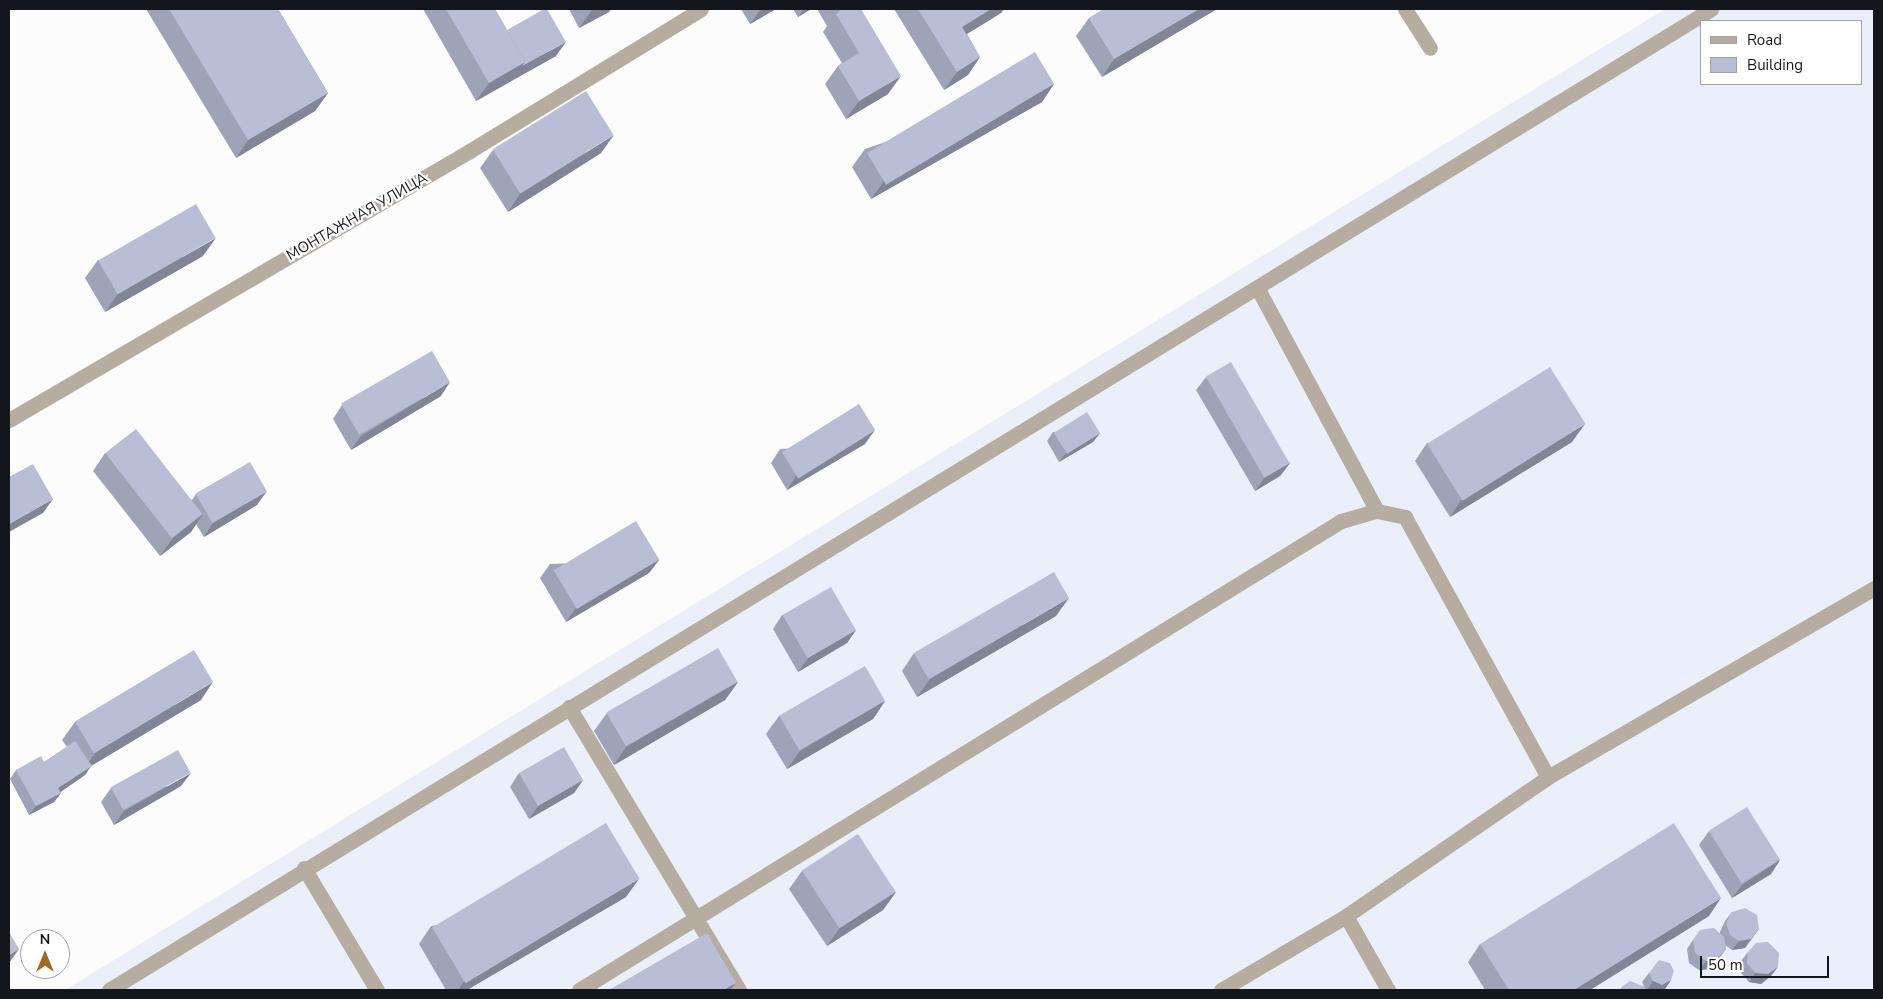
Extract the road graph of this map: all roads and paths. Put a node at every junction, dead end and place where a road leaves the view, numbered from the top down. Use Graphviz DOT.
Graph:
graph roads {
  1 [pos="701,9"];
  2 [pos="1405,9"];
  3 [pos="1711,9"];
  4 [pos="1430,48"];
  5 [pos="1258,289"];
  6 [pos="9,420"];
  7 [pos="1378,511"];
  8 [pos="1874,588"];
  9 [pos="569,707"];
  10 [pos="1548,778"];
  11 [pos="304,868"];
  12 [pos="1346,916"];
  13 [pos="696,918"];
  14 [pos="109,990"];
  15 [pos="378,990"];
  16 [pos="579,990"];
  17 [pos="739,990"];
  18 [pos="1221,990"];
  19 [pos="1388,990"];
  1 -- 6 [label="street, МОНТАЖНАЯ УЛИЦА"];
  2 -- 4 [label="street"];
  3 -- 5 [label="street"];
  5 -- 7 [label="street"];
  5 -- 9 [label="street"];
  7 -- 10 [label="street"];
  7 -- 13 [label="street"];
  8 -- 10 [label="street"];
  9 -- 11 [label="street"];
  9 -- 13 [label="street"];
  10 -- 12 [label="street"];
  11 -- 14 [label="street"];
  11 -- 15 [label="street"];
  12 -- 18 [label="street"];
  12 -- 19 [label="street"];
  13 -- 16 [label="street"];
  13 -- 17 [label="street"];
}
